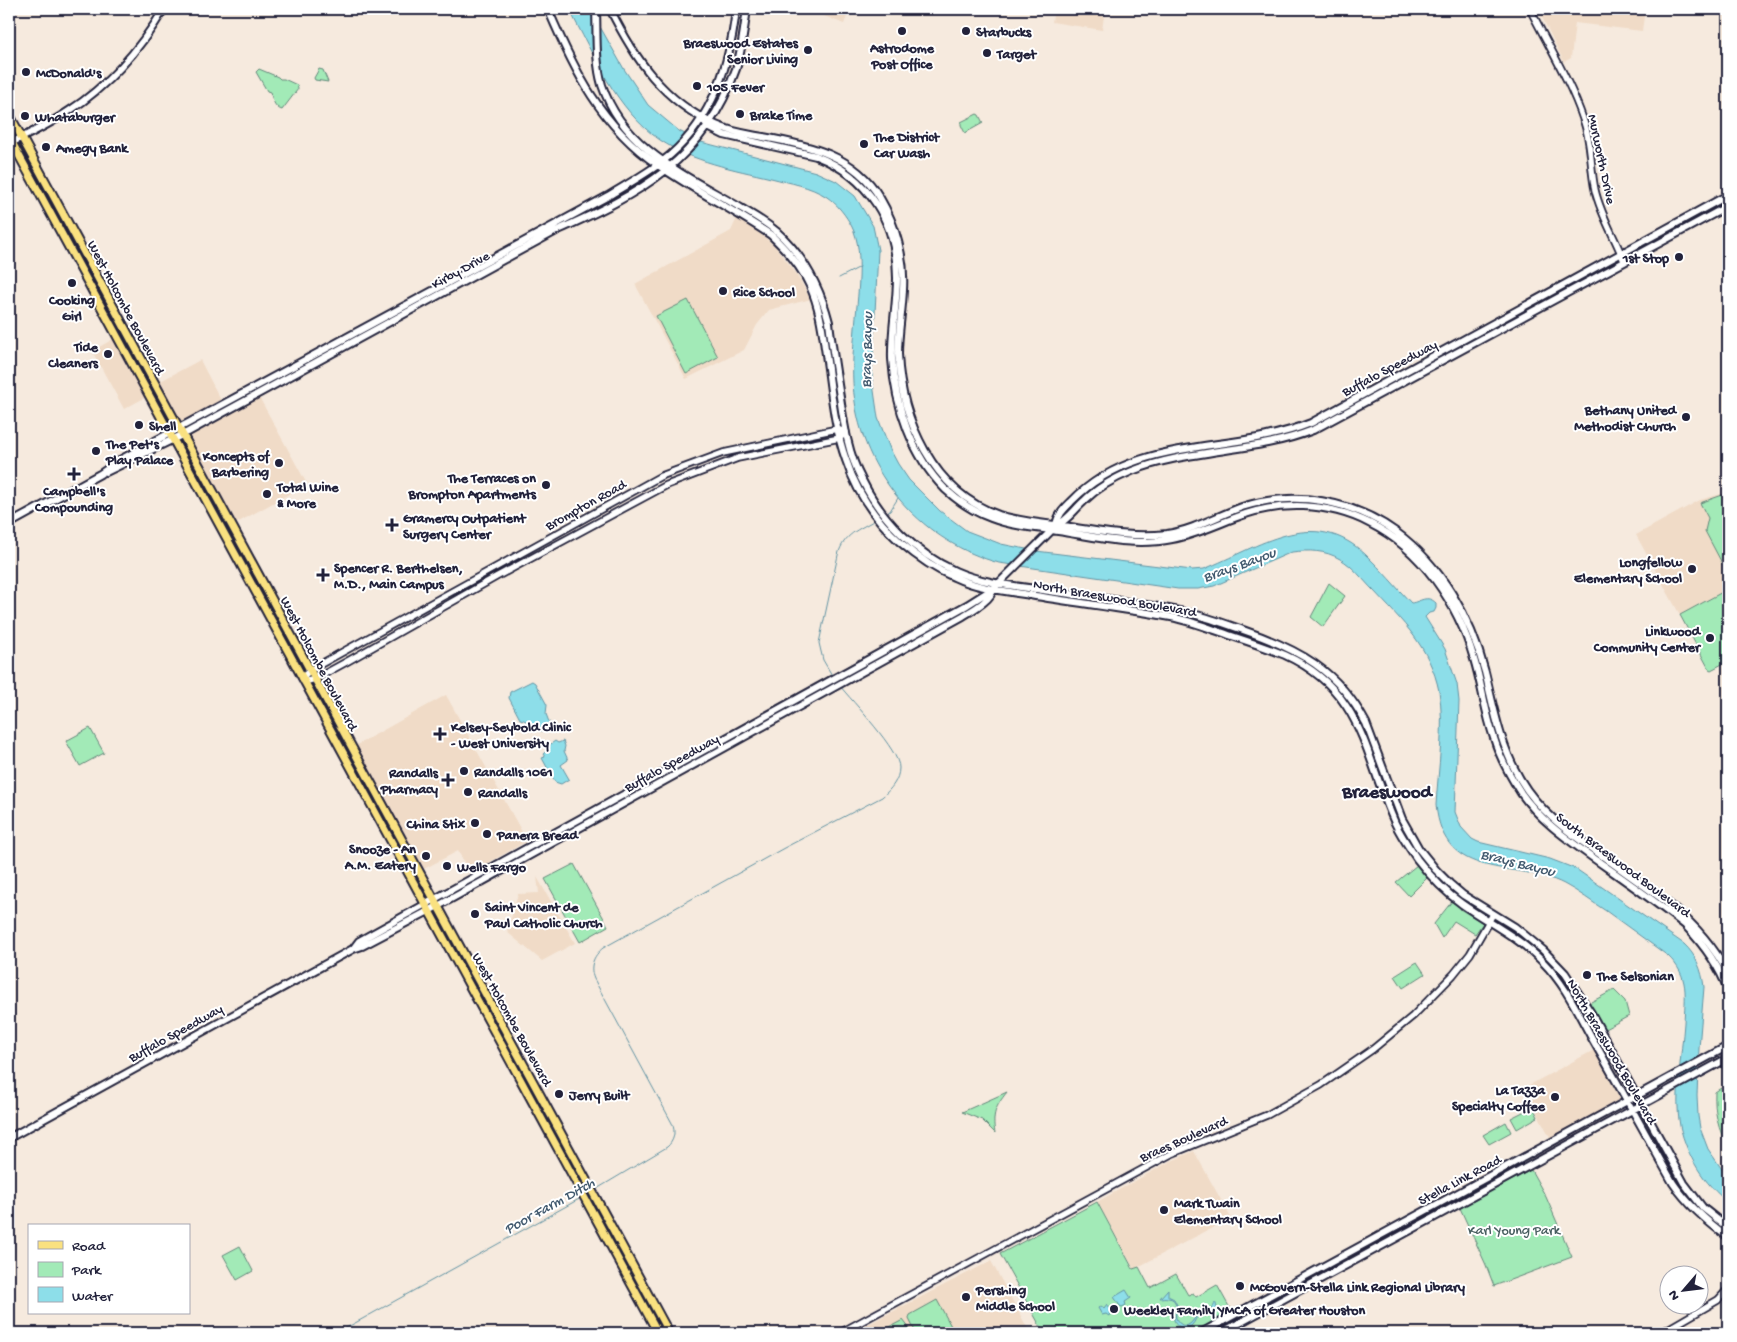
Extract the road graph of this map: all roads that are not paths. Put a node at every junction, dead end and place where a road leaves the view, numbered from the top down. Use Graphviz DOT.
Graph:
graph roads {
  1 [pos="164,9"];
  2 [pos="548,9"];
  3 [pos="596,9"];
  4 [pos="610,9"];
  5 [pos="736,9"];
  6 [pos="747,9"];
  7 [pos="1530,9"];
  8 [pos="9,114"];
  9 [pos="702,117"];
  10 [pos="709,125"];
  11 [pos="21,138"];
  12 [pos="10,141"];
  13 [pos="660,163"];
  14 [pos="668,168"];
  15 [pos="1728,195"];
  16 [pos="608,196"];
  17 [pos="1728,206"];
  18 [pos="592,216"];
  19 [pos="1621,254"];
  20 [pos="1624,261"];
  21 [pos="828,343"];
  22 [pos="838,429"];
  23 [pos="181,432"];
  24 [pos="846,433"];
  25 [pos="171,437"];
  26 [pos="840,438"];
  27 [pos="782,441"];
  28 [pos="784,449"];
  29 [pos="723,454"];
  30 [pos="725,464"];
  31 [pos="878,512"];
  32 [pos="1070,516"];
  33 [pos="9,524"];
  34 [pos="888,524"];
  35 [pos="573,525"];
  36 [pos="1032,528"];
  37 [pos="1053,528"];
  38 [pos="1076,528"];
  39 [pos="578,533"];
  40 [pos="1037,544"];
  41 [pos="1011,571"];
  42 [pos="972,584"];
  43 [pos="996,586"];
  44 [pos="1018,586"];
  45 [pos="978,598"];
  46 [pos="368,638"];
  47 [pos="372,647"];
  48 [pos="310,670"];
  49 [pos="842,678"];
  50 [pos="315,679"];
  51 [pos="303,680"];
  52 [pos="1338,683"];
  53 [pos="832,684"];
  54 [pos="1332,689"];
  55 [pos="506,859"];
  56 [pos="1423,860"];
  57 [pos="505,868"];
  58 [pos="436,902"];
  59 [pos="427,907"];
  60 [pos="1493,914"];
  61 [pos="1490,921"];
  62 [pos="1549,956"];
  63 [pos="1546,965"];
  64 [pos="1728,973"];
  65 [pos="1728,990"];
  66 [pos="486,996"];
  67 [pos="478,1002"];
  68 [pos="1728,1046"];
  69 [pos="1728,1058"];
  70 [pos="524,1086"];
  71 [pos="537,1090"];
  72 [pos="1636,1097"];
  73 [pos="1627,1101"];
  74 [pos="1641,1106"];
  75 [pos="1632,1110"];
  76 [pos="562,1135"];
  77 [pos="9,1138"];
  78 [pos="555,1144"];
  79 [pos="1674,1166"];
  80 [pos="1666,1170"];
  81 [pos="610,1223"];
  82 [pos="601,1228"];
  83 [pos="1728,1228"];
  84 [pos="1728,1237"];
  85 [pos="634,1268"];
  86 [pos="625,1273"];
  87 [pos="1728,1289"];
  88 [pos="663,1321"];
  89 [pos="656,1330"];
  90 [pos="670,1333"];
  91 [pos="840,1333"];
  92 [pos="1200,1333"];
  93 [pos="1221,1333"];
  94 [pos="1661,1333"];
  1 -- 11 [label="main road"];
  2 -- 13 [label="main road, North Braeswood Boulevard"];
  3 -- 13 [label="main road, North Braeswood Boulevard"];
  4 -- 9 [label="main road"];
  5 -- 9 [label="main road, Kirby Drive"];
  6 -- 10 [label="main road, Kirby Drive"];
  7 -- 19 [label="street, Murworth Drive"];
  8 -- 11 [label="main road, West Holcombe Boulevard"];
  9 -- 10 [label="main road"];
  9 -- 13 [label="main road, Kirby Drive"];
  10 -- 14 [label="main road, Kirby Drive"];
  10 -- 36 [label="main road, South Braeswood Boulevard"];
  10 -- 37 [label="main road, South Braeswood Boulevard"];
  11 -- 12 [label="main road"];
  11 -- 23 [label="main road, West Holcombe Boulevard"];
  12 -- 25 [label="main road, West Holcombe Boulevard"];
  13 -- 14 [label="main road, North Braeswood Boulevard"];
  13 -- 16 [label="main road, Kirby Drive"];
  14 -- 18 [label="main road, Kirby Drive"];
  14 -- 21 [label="main road, North Braeswood Boulevard"];
  15 -- 19 [label="main road, Buffalo Speedway"];
  16 -- 18 [label="main road"];
  16 -- 23 [label="main road, Kirby Drive"];
  17 -- 20 [label="main road, Buffalo Speedway"];
  18 -- 23 [label="main road, Kirby Drive"];
  19 -- 20 [label="street, Murworth Drive"];
  19 -- 37 [label="main road, Buffalo Speedway"];
  20 -- 32 [label="main road, Buffalo Speedway"];
  21 -- 22 [label="main road, North Braeswood Boulevard"];
  21 -- 24 [label="main road, North Braeswood Boulevard"];
  22 -- 24 [label="street"];
  22 -- 26 [label="main road, North Braeswood Boulevard"];
  22 -- 27 [label="street, Brompton Road"];
  23 -- 25 [label="main road, Kirby Drive"];
  23 -- 48 [label="main road, West Holcombe Boulevard"];
  24 -- 26 [label="street, Brompton Road"];
  24 -- 31 [label="main road, North Braeswood Boulevard"];
  25 -- 33 [label="main road, Kirby Drive"];
  25 -- 51 [label="main road, West Holcombe Boulevard"];
  26 -- 28 [label="street, Brompton Road"];
  26 -- 31 [label="main road, North Braeswood Boulevard"];
  27 -- 28 [label="street"];
  27 -- 29 [label="street, Brompton Road"];
  28 -- 30 [label="street, Brompton Road"];
  29 -- 30 [label="street"];
  29 -- 35 [label="street, Brompton Road"];
  30 -- 39 [label="street, Brompton Road"];
  31 -- 34 [label="main road, North Braeswood Boulevard"];
  32 -- 37 [label="main road, Buffalo Speedway"];
  32 -- 38 [label="main road"];
  34 -- 42 [label="main road, North Braeswood Boulevard"];
  34 -- 43 [label="main road, North Braeswood Boulevard"];
  35 -- 39 [label="street"];
  35 -- 46 [label="street, Brompton Road"];
  36 -- 37 [label="main road, South Braeswood Boulevard"];
  36 -- 40 [label="main road"];
  37 -- 38 [label="main road, South Braeswood Boulevard"];
  37 -- 40 [label="main road, Buffalo Speedway"];
  37 -- 65 [label="main road, South Braeswood Boulevard"];
  38 -- 64 [label="main road, South Braeswood Boulevard"];
  39 -- 47 [label="street, Brompton Road"];
  40 -- 41 [label="main road, Buffalo Speedway"];
  41 -- 43 [label="main road, Buffalo Speedway"];
  41 -- 44 [label="main road"];
  42 -- 43 [label="main road, North Braeswood Boulevard"];
  42 -- 45 [label="main road"];
  43 -- 44 [label="main road, North Braeswood Boulevard"];
  43 -- 45 [label="main road, Buffalo Speedway"];
  43 -- 49 [label="main road, Buffalo Speedway"];
  43 -- 54 [label="main road, North Braeswood Boulevard"];
  44 -- 52 [label="main road, North Braeswood Boulevard"];
  45 -- 49 [label="main road, Buffalo Speedway"];
  46 -- 47 [label="street"];
  46 -- 48 [label="street, Brompton Road"];
  47 -- 50 [label="street, Brompton Road"];
  48 -- 50 [label="main road, West Holcombe Boulevard"];
  48 -- 51 [label="street, Brompton Road"];
  49 -- 53 [label="main road, Buffalo Speedway"];
  50 -- 51 [label="street, Brompton Road"];
  50 -- 58 [label="main road, West Holcombe Boulevard"];
  51 -- 59 [label="main road, West Holcombe Boulevard"];
  52 -- 54 [label="main road"];
  52 -- 56 [label="main road, North Braeswood Boulevard"];
  53 -- 55 [label="main road, Buffalo Speedway"];
  53 -- 57 [label="main road, Buffalo Speedway"];
  54 -- 56 [label="main road, North Braeswood Boulevard"];
  55 -- 57 [label="main road"];
  55 -- 58 [label="main road, Buffalo Speedway"];
  56 -- 60 [label="main road, North Braeswood Boulevard"];
  56 -- 61 [label="main road, North Braeswood Boulevard"];
  57 -- 58 [label="main road, Buffalo Speedway"];
  58 -- 59 [label="main road, Buffalo Speedway"];
  58 -- 66 [label="main road, West Holcombe Boulevard"];
  59 -- 67 [label="main road, West Holcombe Boulevard"];
  59 -- 77 [label="main road, Buffalo Speedway"];
  60 -- 61 [label="street, Braes Boulevard"];
  60 -- 62 [label="main road, North Braeswood Boulevard"];
  61 -- 63 [label="main road, North Braeswood Boulevard"];
  61 -- 91 [label="street, Braes Boulevard"];
  62 -- 63 [label="main road"];
  62 -- 72 [label="main road, North Braeswood Boulevard"];
  63 -- 73 [label="main road, North Braeswood Boulevard"];
  66 -- 67 [label="main road"];
  66 -- 71 [label="main road, West Holcombe Boulevard"];
  67 -- 70 [label="main road, West Holcombe Boulevard"];
  68 -- 72 [label="main road, Stella Link Road"];
  69 -- 74 [label="main road, Stella Link Road"];
  70 -- 71 [label="main road"];
  70 -- 78 [label="main road, West Holcombe Boulevard"];
  71 -- 76 [label="main road, West Holcombe Boulevard"];
  72 -- 73 [label="main road, Stella Link Road"];
  72 -- 74 [label="main road, North Braeswood Boulevard"];
  73 -- 75 [label="main road, North Braeswood Boulevard"];
  73 -- 92 [label="main road, Stella Link Road"];
  74 -- 75 [label="main road, Stella Link Road"];
  74 -- 79 [label="main road, North Braeswood Boulevard"];
  75 -- 80 [label="main road, North Braeswood Boulevard"];
  75 -- 93 [label="main road, Stella Link Road"];
  76 -- 78 [label="main road"];
  76 -- 81 [label="main road, West Holcombe Boulevard"];
  78 -- 82 [label="main road, West Holcombe Boulevard"];
  79 -- 80 [label="main road"];
  79 -- 83 [label="main road, North Braeswood Boulevard"];
  80 -- 84 [label="main road, North Braeswood Boulevard"];
  81 -- 82 [label="main road"];
  81 -- 85 [label="main road, West Holcombe Boulevard"];
  82 -- 86 [label="main road, West Holcombe Boulevard"];
  85 -- 86 [label="main road"];
  85 -- 88 [label="main road, West Holcombe Boulevard"];
  86 -- 89 [label="main road, West Holcombe Boulevard"];
  87 -- 94 [label="street"];
  88 -- 89 [label="main road"];
  88 -- 90 [label="main road, West Holcombe Boulevard"];
}
